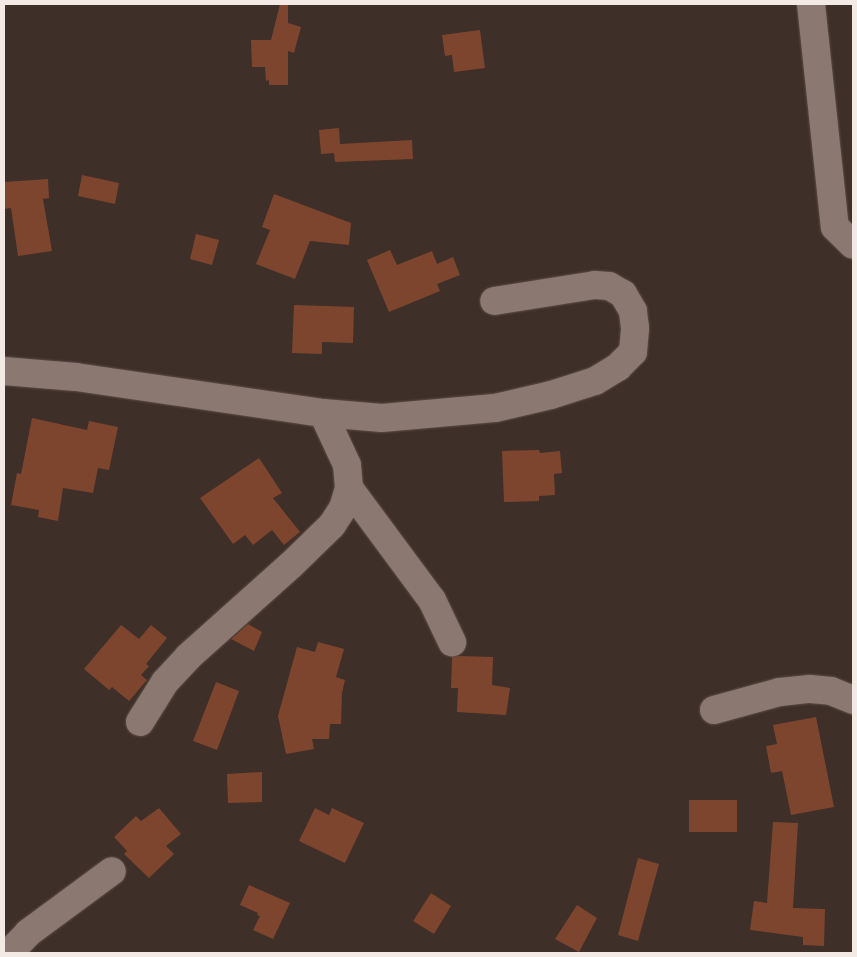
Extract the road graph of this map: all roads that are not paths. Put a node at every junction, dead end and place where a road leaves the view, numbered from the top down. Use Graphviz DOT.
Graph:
graph roads {
  1 [pos="811,4"];
  2 [pos="853,245"];
  3 [pos="494,301"];
  4 [pos="4,371"];
  5 [pos="323,413"];
  6 [pos="349,488"];
  7 [pos="452,642"];
  8 [pos="853,700"];
  9 [pos="714,710"];
  10 [pos="140,722"];
  11 [pos="112,871"];
  12 [pos="9,953"];
  1 -- 2 [label="street"];
  3 -- 5 [label="street"];
  4 -- 5 [label="street"];
  5 -- 6 [label="street"];
  6 -- 7 [label="street"];
  6 -- 10 [label="street"];
  8 -- 9 [label="street"];
  11 -- 12 [label="street"];
}
